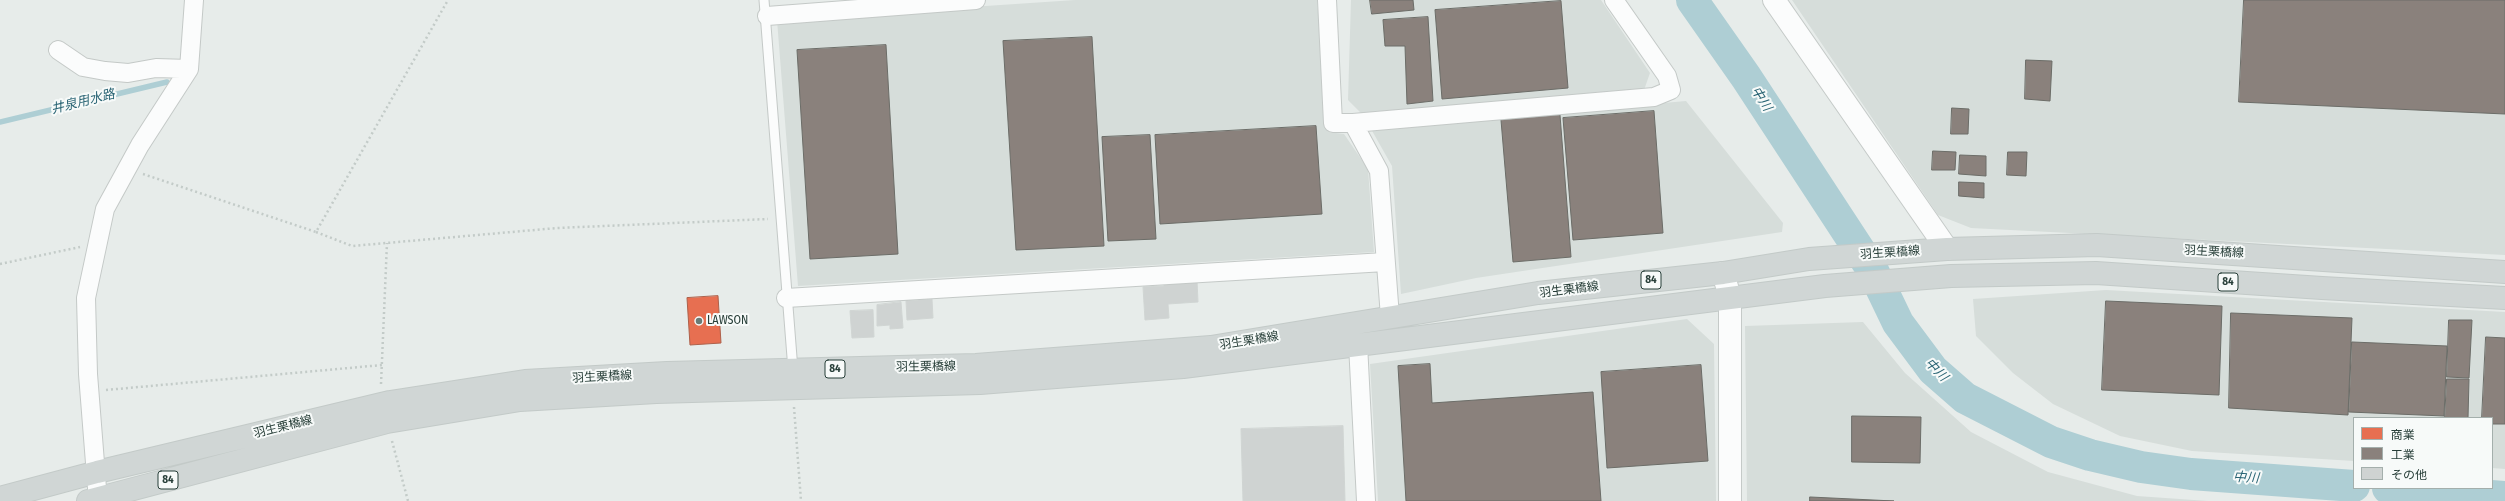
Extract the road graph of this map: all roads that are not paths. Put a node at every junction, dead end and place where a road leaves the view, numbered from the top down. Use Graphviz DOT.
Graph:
graph roads {
  1 [pos="194,0"];
  2 [pos="976,0"];
  3 [pos="1327,0"];
  4 [pos="1614,0"];
  5 [pos="1774,0"];
  6 [pos="766,8"];
  7 [pos="58,50"];
  8 [pos="188,69"];
  9 [pos="1353,122"];
  10 [pos="1940,249"];
  11 [pos="1385,262"];
  12 [pos="1723,272"];
  13 [pos="2505,272"];
  14 [pos="1730,297"];
  15 [pos="786,298"];
  16 [pos="2505,298"];
  17 [pos="1390,318"];
  18 [pos="1358,344"];
  19 [pos="793,379"];
  20 [pos="383,413"];
  21 [pos="97,472"];
  22 [pos="0,498"];
  23 [pos="95,500"];
  24 [pos="1366,501"];
  25 [pos="1730,501"];
  1 -- 8 [label="street"];
  2 -- 6 [label="street"];
  3 -- 9 [label="street"];
  4 -- 9 [label="street"];
  5 -- 10 [label="street"];
  6 -- 15 [label="lane"];
  7 -- 8 [label="street"];
  8 -- 21 [label="street"];
  9 -- 11 [label="street"];
  10 -- 12 [label="main road, 羽生栗橋線 / 84"];
  10 -- 13 [label="main road, 羽生栗橋線 / 84"];
  11 -- 15 [label="street"];
  11 -- 17 [label="street"];
  12 -- 14 [label="street"];
  12 -- 17 [label="main road, 羽生栗橋線 / 84"];
  14 -- 16 [label="main road, 羽生栗橋線 / 84"];
  14 -- 18 [label="main road, 羽生栗橋線 / 84"];
  14 -- 25 [label="street"];
  15 -- 19 [label="lane"];
  17 -- 19 [label="main road, 羽生栗橋線 / 84"];
  18 -- 19 [label="main road, 羽生栗橋線 / 84"];
  18 -- 24 [label="street"];
  19 -- 20 [label="main road, 羽生栗橋線 / 84"];
  20 -- 21 [label="main road, 羽生栗橋線 / 84"];
  20 -- 23 [label="main road, 羽生栗橋線 / 84"];
  21 -- 22 [label="main road, 羽生栗橋線 / 84"];
  21 -- 23 [label="street"];
}
